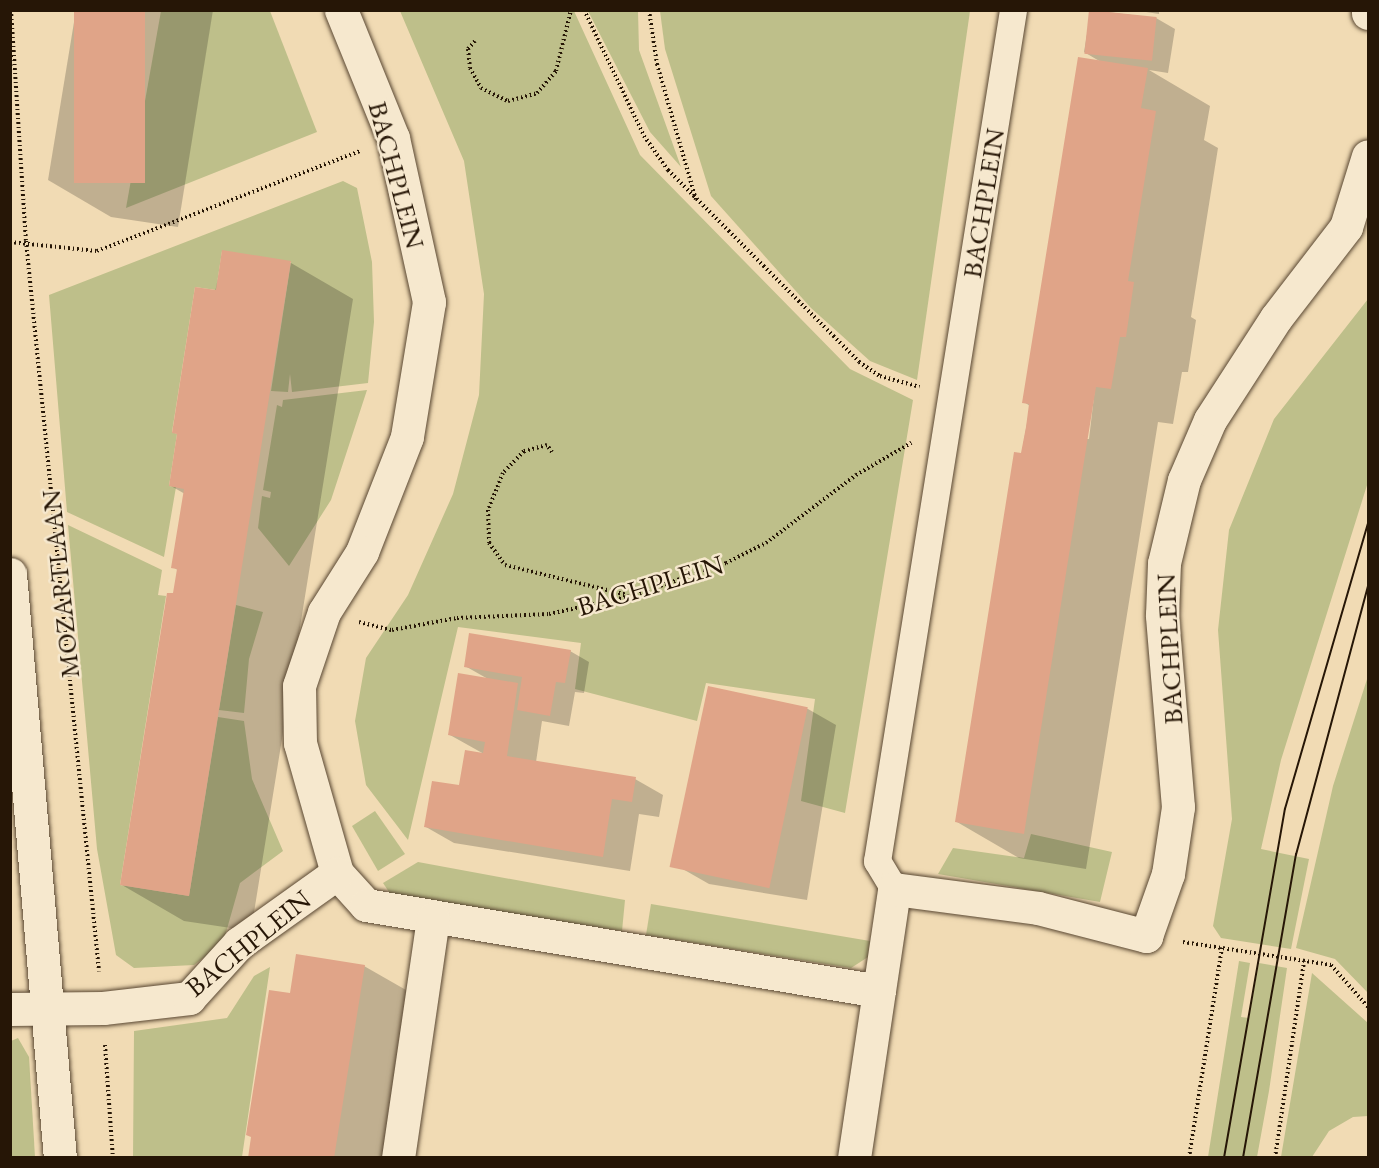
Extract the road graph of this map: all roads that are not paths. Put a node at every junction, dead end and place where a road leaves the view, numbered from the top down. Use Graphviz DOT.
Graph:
graph roads {
  1 [pos="341,10"];
  2 [pos="1013,10"];
  3 [pos="1368,156"];
  4 [pos="10,574"];
  5 [pos="337,873"];
  6 [pos="894,889"];
  7 [pos="433,919"];
  8 [pos="879,991"];
  9 [pos="10,1009"];
  10 [pos="49,1009"];
  11 [pos="60,1158"];
  12 [pos="398,1158"];
  13 [pos="854,1158"];
  1 -- 5 [label="street, BACHPLEIN"];
  2 -- 6 [label="street, BACHPLEIN"];
  3 -- 6 [label="street, BACHPLEIN"];
  4 -- 10 [label="street, MOZARTLAAN"];
  5 -- 7 [label="street, BACHPLEIN"];
  5 -- 10 [label="street, BACHPLEIN"];
  6 -- 8 [label="street"];
  7 -- 8 [label="street, BACHPLEIN"];
  7 -- 12 [label="street"];
  8 -- 13 [label="street"];
  9 -- 10 [label="street, BACHPLEIN"];
  10 -- 11 [label="street, MOZARTLAAN"];
}
